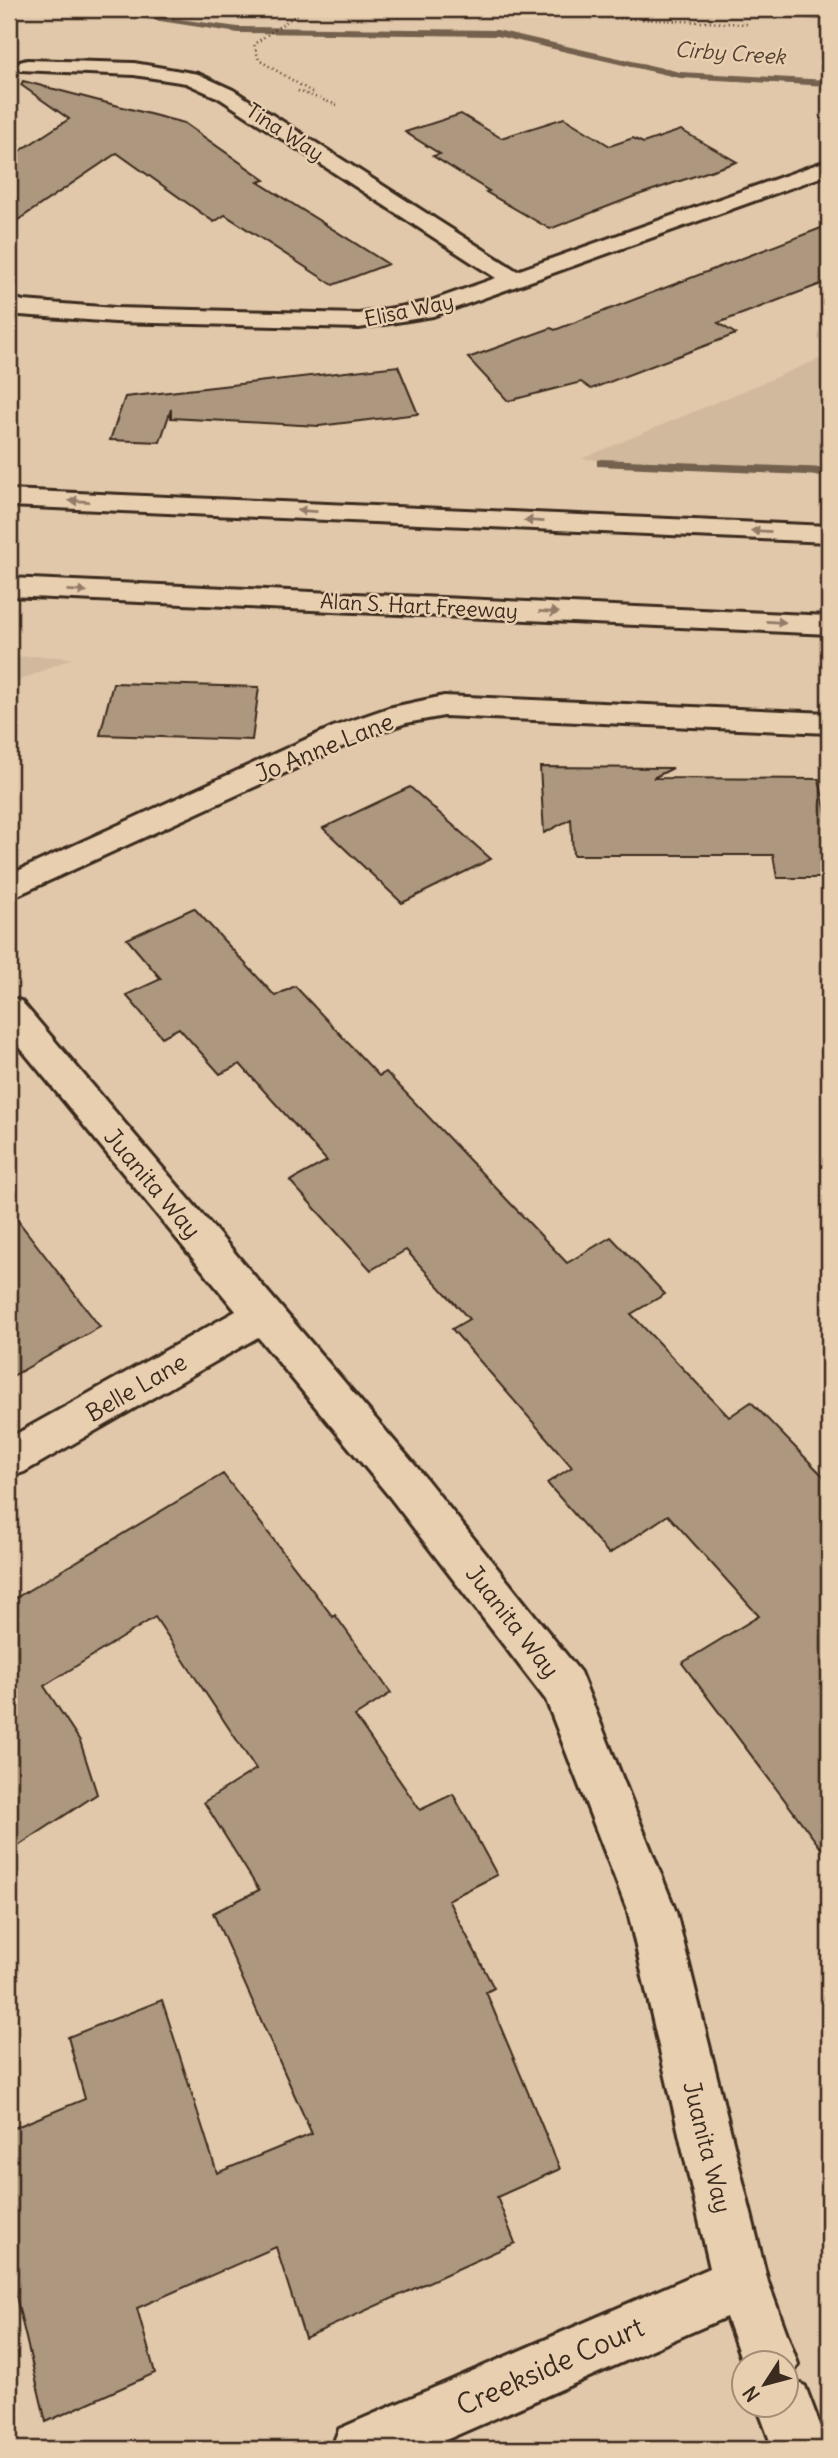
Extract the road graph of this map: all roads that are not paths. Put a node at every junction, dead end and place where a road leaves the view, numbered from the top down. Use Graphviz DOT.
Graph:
graph roads {
  1 [pos="783,9"];
  2 [pos="829,11"];
  3 [pos="16,45"];
  4 [pos="829,167"];
  5 [pos="515,280"];
  6 [pos="9,303"];
  7 [pos="9,498"];
  8 [pos="829,534"];
  9 [pos="9,587"];
  10 [pos="829,625"];
  11 [pos="829,723"];
  12 [pos="9,888"];
  13 [pos="9,1010"];
  14 [pos="263,1315"];
  15 [pos="9,1459"];
  16 [pos="741,2282"];
  17 [pos="765,2350"];
  18 [pos="790,2420"];
  19 [pos="359,2449"];
  20 [pos="801,2449"];
  1 -- 2 [label="main road"];
  3 -- 5 [label="main road, Tina Way"];
  4 -- 5 [label="main road, Elisa Way"];
  5 -- 6 [label="main road, Elisa Way"];
  8 -- 7 [label="main road, one-way"];
  9 -- 10 [label="main road, Alan S. Hart Freeway, one-way"];
  11 -- 12 [label="main road, Jo Anne Lane"];
  13 -- 14 [label="main road, Juanita Way"];
  14 -- 15 [label="main road, Belle Lane"];
  14 -- 16 [label="main road, Juanita Way"];
  16 -- 17 [label="main road, Juanita Way"];
  16 -- 19 [label="main road, Creekside Court"];
  18 -- 20 [label="main road"];
}
